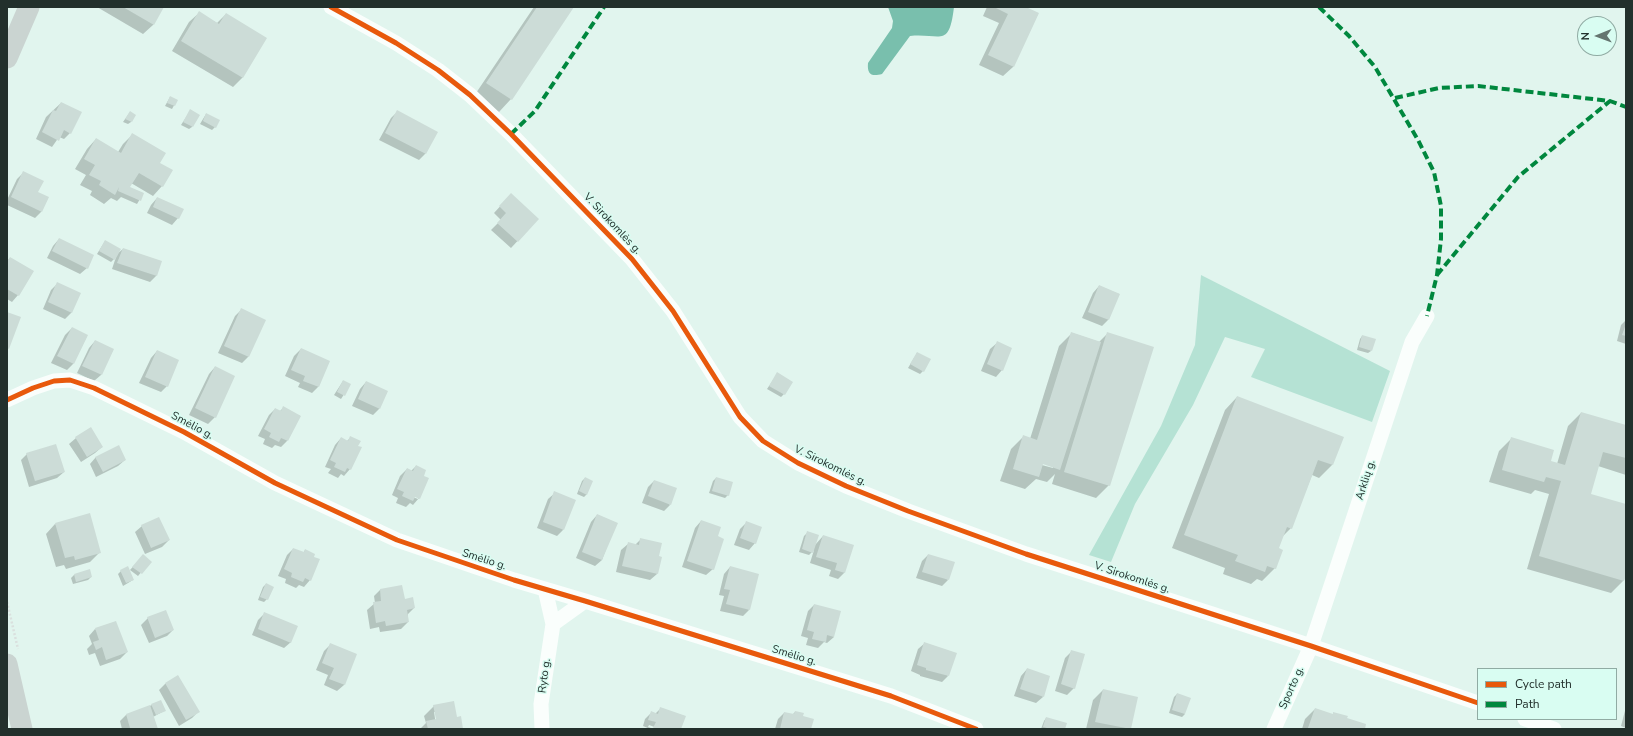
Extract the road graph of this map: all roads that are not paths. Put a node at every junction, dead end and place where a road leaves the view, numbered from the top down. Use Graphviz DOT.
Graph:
graph roads {
  1 [pos="29,7"];
  2 [pos="331,7"];
  3 [pos="7,58"];
  4 [pos="1427,316"];
  5 [pos="7,400"];
  6 [pos="545,589"];
  7 [pos="585,601"];
  8 [pos="553,624"];
  9 [pos="1311,646"];
  10 [pos="7,664"];
  11 [pos="1477,703"];
  12 [pos="1527,720"];
  13 [pos="22,729"];
  14 [pos="542,729"];
  15 [pos="976,729"];
  16 [pos="1274,729"];
  17 [pos="1554,729"];
  1 -- 3 [label="main road"];
  2 -- 9 [label="street, V. Sirokomlės g."];
  4 -- 9 [label="street, Arklių g."];
  5 -- 6 [label="street, Smėlio g."];
  6 -- 7 [label="street, Smėlio g."];
  6 -- 8 [label="street, Ryto g."];
  7 -- 8 [label="street"];
  7 -- 15 [label="street, Smėlio g."];
  8 -- 14 [label="street, Ryto g."];
  9 -- 11 [label="street, V. Sirokomlės g."];
  9 -- 16 [label="street, Sporto g."];
  10 -- 13 [label="main road"];
  12 -- 17 [label="street"];
}
